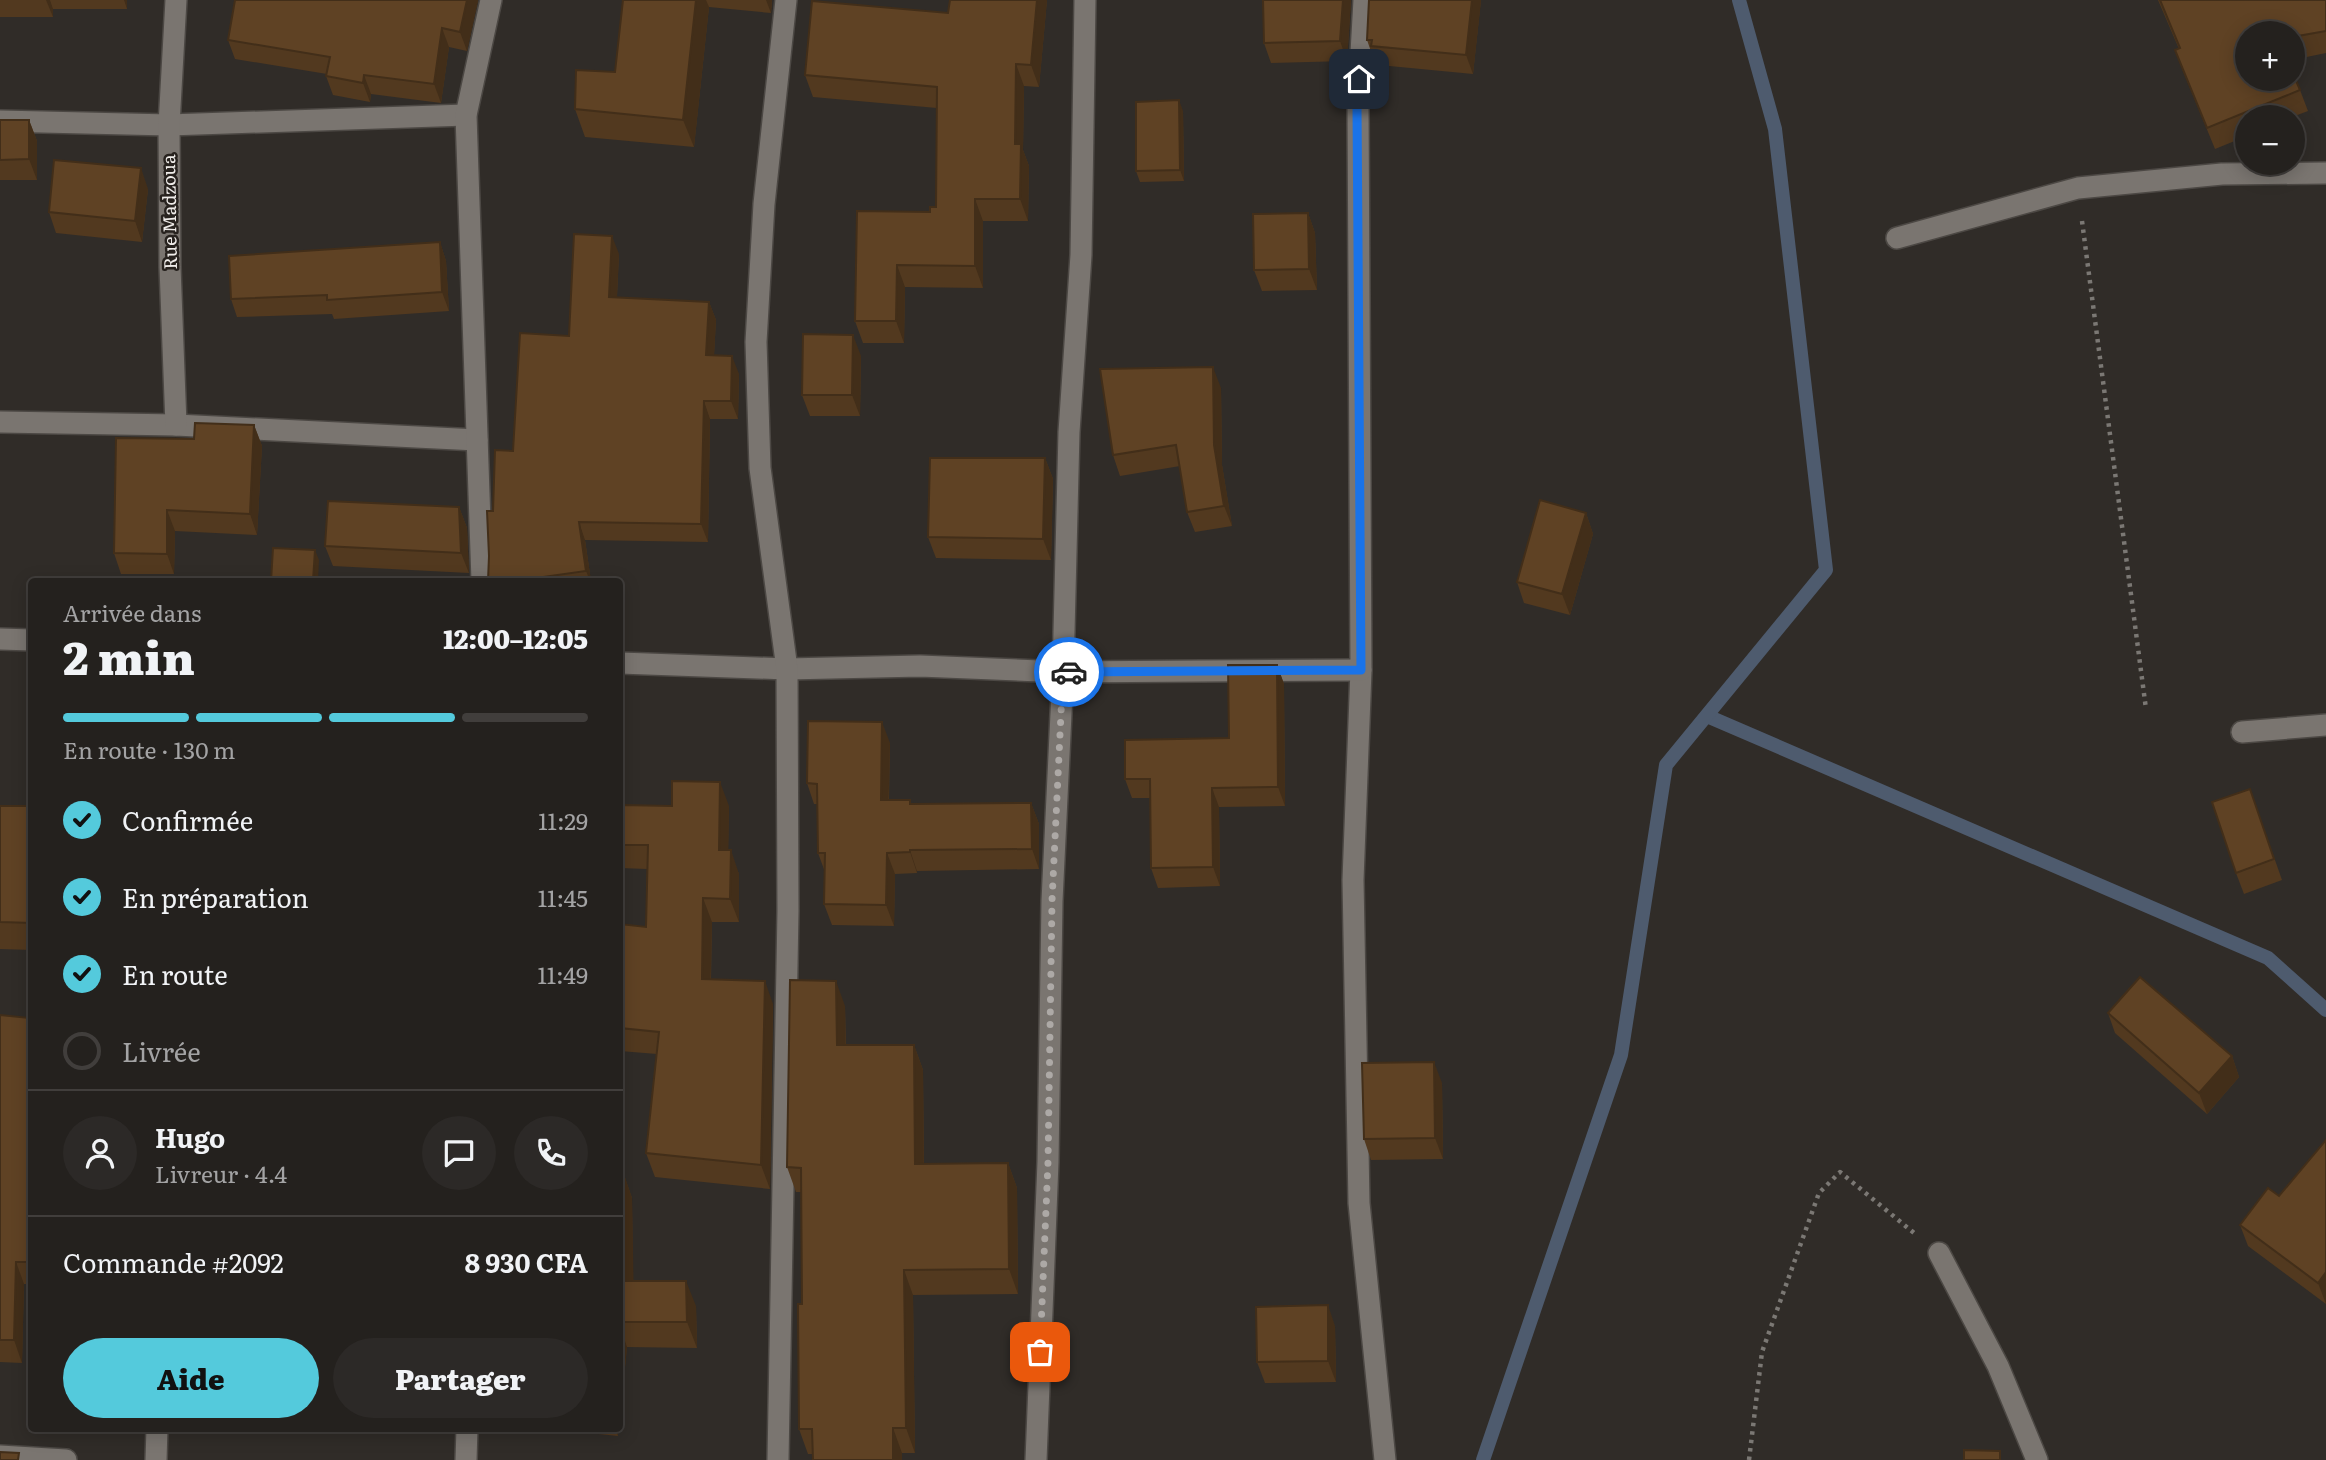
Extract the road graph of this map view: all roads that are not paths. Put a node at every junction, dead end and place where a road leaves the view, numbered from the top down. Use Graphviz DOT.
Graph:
graph roads {
  1 [pos="176,0"];
  2 [pos="491,0"];
  3 [pos="786,0"];
  4 [pos="1085,0"];
  5 [pos="1364,0"];
  6 [pos="467,115"];
  7 [pos="0,121"];
  8 [pos="169,125"];
  9 [pos="2326,173"];
  10 [pos="1897,238"];
  11 [pos="0,422"];
  12 [pos="176,425"];
  13 [pos="477,440"];
  14 [pos="482,578"];
  15 [pos="0,639"];
  16 [pos="28,640"];
  17 [pos="623,663"];
  18 [pos="787,669"];
  19 [pos="1361,670"];
  20 [pos="1063,672"];
  21 [pos="2326,725"];
  22 [pos="2242,732"];
  23 [pos="1939,1254"];
  24 [pos="157,1432"];
  25 [pos="467,1432"];
  26 [pos="0,1456"];
  27 [pos="66,1460"];
  28 [pos="156,1460"];
  29 [pos="466,1460"];
  30 [pos="778,1460"];
  31 [pos="1036,1460"];
  32 [pos="1385,1460"];
  33 [pos="2037,1460"];
  1 -- 8 [label="street, Rue Madzoua"];
  2 -- 6 [label="street"];
  3 -- 18 [label="street"];
  4 -- 20 [label="street"];
  5 -- 19 [label="street"];
  6 -- 8 [label="street"];
  6 -- 13 [label="street"];
  7 -- 8 [label="street"];
  8 -- 12 [label="street, Rue Madzoua"];
  9 -- 10 [label="street"];
  11 -- 12 [label="street"];
  12 -- 13 [label="street"];
  13 -- 14 [label="street"];
  15 -- 16 [label="street"];
  17 -- 18 [label="street"];
  18 -- 20 [label="street"];
  18 -- 30 [label="street"];
  19 -- 20 [label="street"];
  19 -- 32 [label="street"];
  20 -- 31 [label="street"];
  21 -- 22 [label="street"];
  23 -- 33 [label="street"];
  24 -- 28 [label="street"];
  25 -- 29 [label="street"];
  26 -- 27 [label="street"];
}
